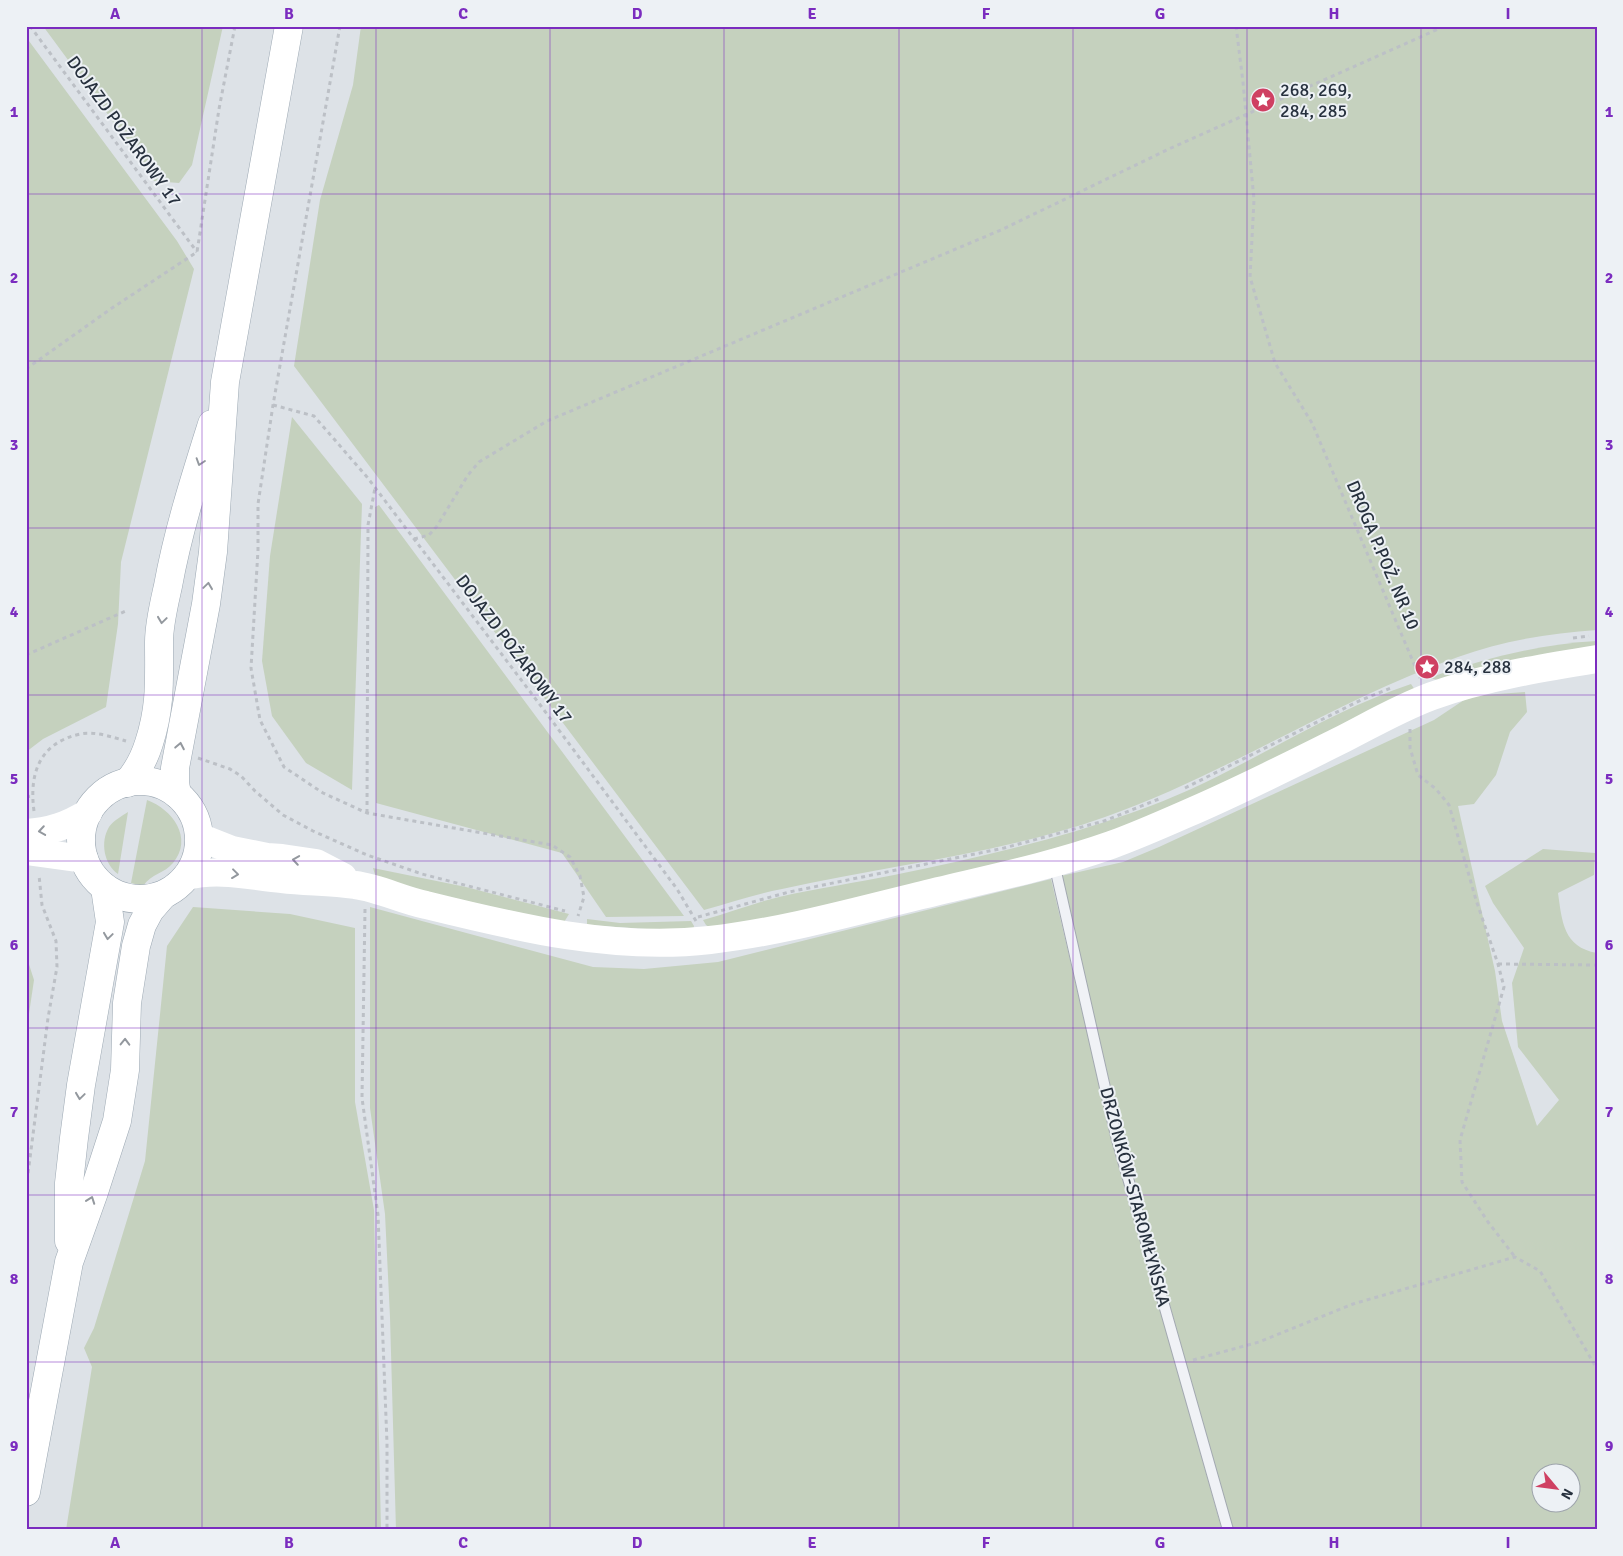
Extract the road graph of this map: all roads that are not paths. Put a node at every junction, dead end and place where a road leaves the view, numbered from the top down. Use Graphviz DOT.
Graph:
graph roads {
  1 [pos="289,26"];
  2 [pos="225,382"];
  3 [pos="1590,647"];
  4 [pos="127,783"];
  5 [pos="177,794"];
  6 [pos="88,813"];
  7 [pos="199,837"];
  8 [pos="32,842"];
  9 [pos="84,860"];
  10 [pos="1054,862"];
  11 [pos="187,876"];
  12 [pos="361,886"];
  13 [pos="105,888"];
  14 [pos="163,895"];
  15 [pos="68,1262"];
  16 [pos="26,1492"];
  17 [pos="1228,1530"];
  1 -- 2 [label="main road"];
  2 -- 4 [label="main road, one-way"];
  5 -- 2 [label="main road, one-way"];
  3 -- 10 [label="main road"];
  4 -- 5 [label="main road"];
  4 -- 6 [label="main road"];
  5 -- 7 [label="main road"];
  6 -- 8 [label="main road, one-way"];
  6 -- 9 [label="main road"];
  7 -- 11 [label="main road"];
  12 -- 7 [label="main road, one-way"];
  8 -- 9 [label="main road"];
  9 -- 13 [label="main road"];
  10 -- 12 [label="main road"];
  10 -- 17 [label="lane, DRZONKÓW-STAROMŁYŃSKA"];
  11 -- 12 [label="main road, one-way"];
  11 -- 14 [label="main road"];
  13 -- 14 [label="main road"];
  13 -- 15 [label="main road, one-way"];
  15 -- 14 [label="main road, one-way"];
  15 -- 16 [label="main road"];
}
